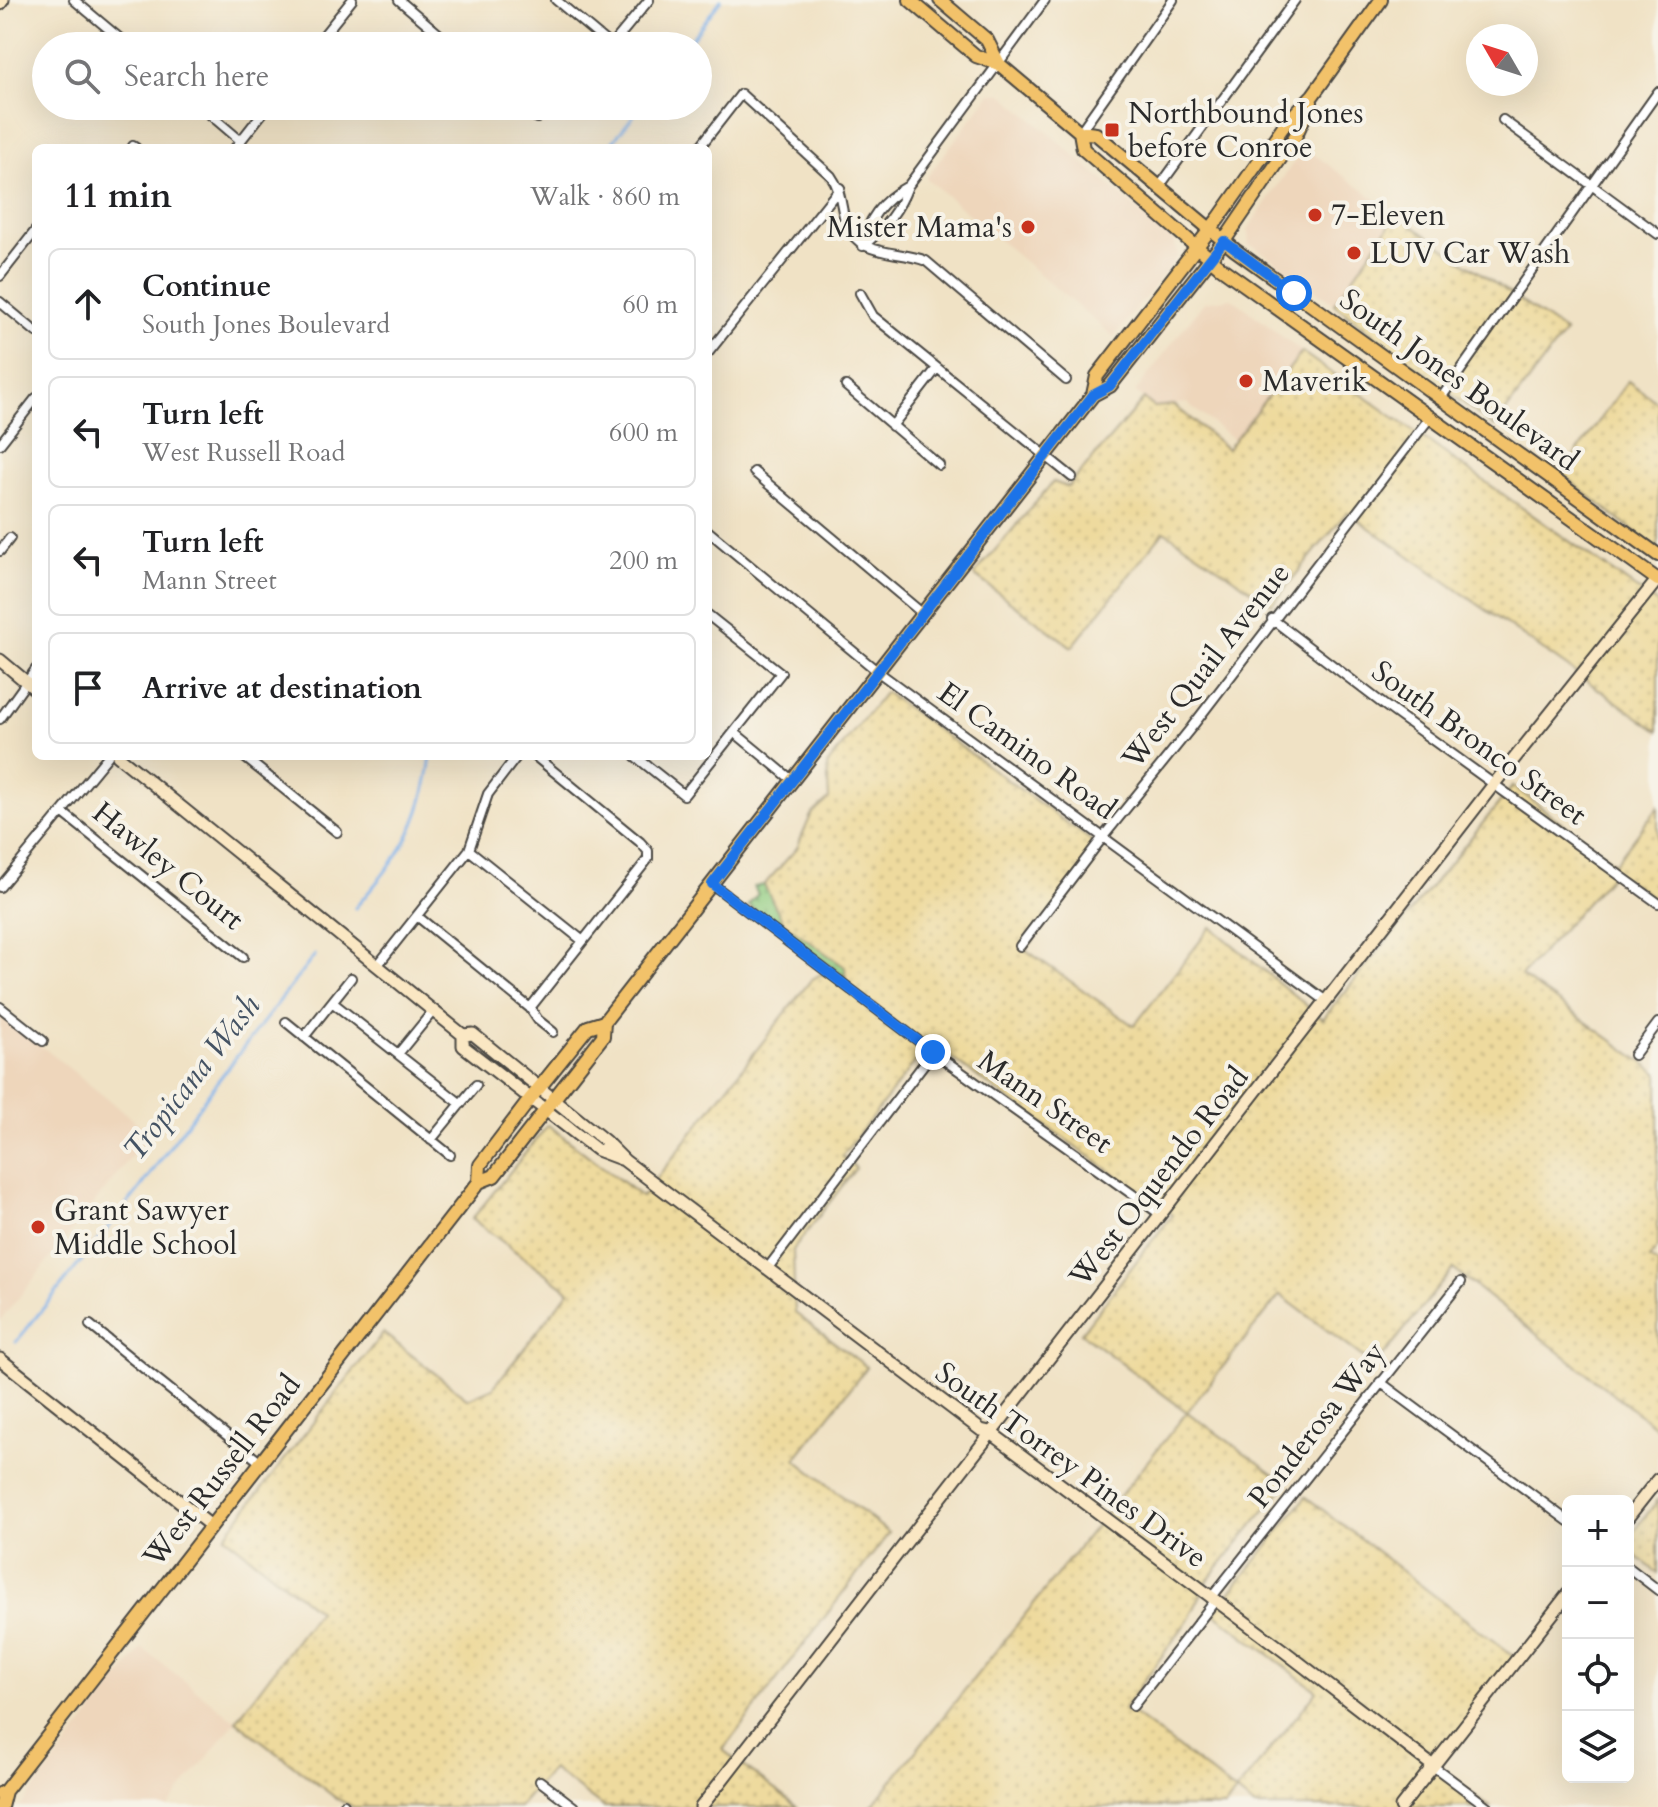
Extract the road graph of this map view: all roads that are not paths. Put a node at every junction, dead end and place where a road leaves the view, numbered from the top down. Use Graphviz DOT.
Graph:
graph roads {
  1 [pos="74,0"];
  2 [pos="352,0"];
  3 [pos="399,0"];
  4 [pos="556,0"];
  5 [pos="649,0"];
  6 [pos="910,0"];
  7 [pos="940,0"];
  8 [pos="1045,0"];
  9 [pos="1173,0"];
  10 [pos="1295,0"];
  11 [pos="1381,0"];
  12 [pos="112,32"];
  13 [pos="326,32"];
  14 [pos="437,32"];
  15 [pos="594,32"];
  16 [pos="623,32"];
  17 [pos="999,64"];
  18 [pos="1658,92"];
  19 [pos="1313,95"];
  20 [pos="214,120"];
  21 [pos="257,120"];
  22 [pos="1503,120"];
  23 [pos="1080,132"];
  24 [pos="238,144"];
  25 [pos="702,144"];
  26 [pos="1591,185"];
  27 [pos="908,186"];
  28 [pos="1159,187"];
  29 [pos="840,188"];
  30 [pos="1210,229"];
  31 [pos="1658,234"];
  32 [pos="32,235"];
  33 [pos="1224,241"];
  34 [pos="863,246"];
  35 [pos="1196,248"];
  36 [pos="1210,260"];
  37 [pos="0,276"];
  38 [pos="860,293"];
  39 [pos="0,302"];
  40 [pos="32,329"];
  41 [pos="712,348"];
  42 [pos="937,368"];
  43 [pos="1066,380"];
  44 [pos="846,386"];
  45 [pos="1093,395"];
  46 [pos="1441,398"];
  47 [pos="32,403"];
  48 [pos="1431,416"];
  49 [pos="892,426"];
  50 [pos="0,444"];
  51 [pos="1044,456"];
  52 [pos="939,465"];
  53 [pos="754,472"];
  54 [pos="1072,477"];
  55 [pos="712,534"];
  56 [pos="10,538"];
  57 [pos="0,551"];
  58 [pos="1658,555"];
  59 [pos="1658,579"];
  60 [pos="922,613"];
  61 [pos="712,618"];
  62 [pos="1272,619"];
  63 [pos="0,660"];
  64 [pos="877,671"];
  65 [pos="32,686"];
  66 [pos="0,719"];
  67 [pos="734,732"];
  68 [pos="105,760"];
  69 [pos="123,760"];
  70 [pos="248,760"];
  71 [pos="514,760"];
  72 [pos="540,760"];
  73 [pos="640,760"];
  74 [pos="712,760"];
  75 [pos="712,760"];
  76 [pos="792,780"];
  77 [pos="1494,784"];
  78 [pos="62,812"];
  79 [pos="337,832"];
  80 [pos="1103,837"];
  81 [pos="469,850"];
  82 [pos="712,884"];
  83 [pos="0,887"];
  84 [pos="1658,903"];
  85 [pos="417,916"];
  86 [pos="583,941"];
  87 [pos="1020,946"];
  88 [pos="243,957"];
  89 [pos="377,966"];
  90 [pos="351,978"];
  91 [pos="1326,1001"];
  92 [pos="332,1002"];
  93 [pos="0,1007"];
  94 [pos="530,1008"];
  95 [pos="433,1011"];
  96 [pos="286,1022"];
  97 [pos="604,1022"];
  98 [pos="1658,1023"];
  99 [pos="553,1032"];
  100 [pos="304,1037"];
  101 [pos="43,1041"];
  102 [pos="933,1052"];
  103 [pos="398,1054"];
  104 [pos="1634,1055"];
  105 [pos="476,1085"];
  106 [pos="535,1093"];
  107 [pos="461,1104"];
  108 [pos="550,1105"];
  109 [pos="431,1140"];
  110 [pos="450,1155"];
  111 [pos="479,1182"];
  112 [pos="1160,1214"];
  113 [pos="767,1269"];
  114 [pos="1461,1282"];
  115 [pos="90,1325"];
  116 [pos="0,1359"];
  117 [pos="1380,1382"];
  118 [pos="990,1432"];
  119 [pos="261,1463"];
  120 [pos="1658,1479"];
  121 [pos="1634,1509"];
  122 [pos="1562,1517"];
  123 [pos="211,1526"];
  124 [pos="1634,1572"];
  125 [pos="1658,1590"];
  126 [pos="1213,1600"];
  127 [pos="1562,1602"];
  128 [pos="1133,1706"];
  129 [pos="1433,1766"];
  130 [pos="540,1781"];
  131 [pos="2,1792"];
  132 [pos="1,1807"];
  133 [pos="574,1807"];
  134 [pos="701,1807"];
  135 [pos="1401,1807"];
  136 [pos="1488,1807"];
  1 -- 12 [label="street"];
  2 -- 13 [label="street"];
  3 -- 14 [label="street"];
  4 -- 15 [label="street"];
  5 -- 16 [label="street"];
  6 -- 17 [label="main road, South Jones Boulevard"];
  7 -- 17 [label="main road, South Jones Boulevard"];
  8 -- 17 [label="street"];
  9 -- 23 [label="street"];
  10 -- 28 [label="street"];
  11 -- 19 [label="main road, West Russell Road"];
  17 -- 23 [label="main road, South Jones Boulevard"];
  17 -- 27 [label="street"];
  18 -- 26 [label="street"];
  19 -- 30 [label="main road, West Russell Road"];
  19 -- 33 [label="main road, West Russell Road"];
  20 -- 24 [label="street"];
  21 -- 24 [label="street"];
  22 -- 26 [label="street"];
  23 -- 28 [label="main road, South Jones Boulevard"];
  23 -- 35 [label="main road, South Jones Boulevard"];
  25 -- 29 [label="street"];
  26 -- 31 [label="street"];
  26 -- 46 [label="street"];
  27 -- 34 [label="street"];
  27 -- 34 [label="street"];
  28 -- 30 [label="main road, South Jones Boulevard"];
  29 -- 34 [label="street"];
  29 -- 41 [label="street"];
  30 -- 33 [label="main road, South Jones Boulevard"];
  30 -- 35 [label="main road, West Russell Road"];
  32 -- 37 [label="street"];
  33 -- 36 [label="main road, West Russell Road"];
  33 -- 46 [label="main road, South Jones Boulevard"];
  34 -- 43 [label="street"];
  35 -- 36 [label="main road, South Jones Boulevard"];
  35 -- 45 [label="main road, West Russell Road"];
  36 -- 45 [label="main road, West Russell Road"];
  36 -- 48 [label="main road, South Jones Boulevard"];
  38 -- 42 [label="street"];
  39 -- 40 [label="street"];
  42 -- 49 [label="street"];
  42 -- 51 [label="street"];
  44 -- 49 [label="street"];
  45 -- 51 [label="main road, West Russell Road"];
  46 -- 58 [label="main road, South Jones Boulevard"];
  47 -- 50 [label="street"];
  48 -- 59 [label="main road, South Jones Boulevard"];
  48 -- 62 [label="street, West Quail Avenue"];
  49 -- 52 [label="street"];
  51 -- 54 [label="street"];
  51 -- 60 [label="main road, West Russell Road"];
  53 -- 60 [label="street"];
  55 -- 64 [label="street, El Camino Road"];
  56 -- 57 [label="street"];
  59 -- 77 [label="street, West Oquendo Road"];
  60 -- 64 [label="main road, West Russell Road"];
  61 -- 67 [label="street"];
  62 -- 77 [label="street, South Bronco Street"];
  62 -- 80 [label="street, West Quail Avenue"];
  63 -- 65 [label="street"];
  64 -- 76 [label="main road, West Russell Road"];
  64 -- 80 [label="street, El Camino Road"];
  65 -- 66 [label="street"];
  67 -- 74 [label="street"];
  67 -- 76 [label="street"];
  68 -- 78 [label="street"];
  69 -- 89 [label="street, South Torrey Pines Drive"];
  70 -- 79 [label="street"];
  71 -- 81 [label="street"];
  72 -- 86 [label="street"];
  73 -- 75 [label="street"];
  76 -- 82 [label="main road, West Russell Road"];
  77 -- 84 [label="street, South Bronco Street"];
  77 -- 91 [label="street, West Oquendo Road"];
  78 -- 83 [label="street"];
  78 -- 88 [label="street, Hawley Court"];
  80 -- 87 [label="street, West Quail Avenue"];
  80 -- 91 [label="street, El Camino Road"];
  81 -- 85 [label="street"];
  81 -- 86 [label="street"];
  82 -- 97 [label="main road, West Russell Road"];
  82 -- 102 [label="street, Mann Street"];
  85 -- 89 [label="street"];
  85 -- 94 [label="street"];
  86 -- 94 [label="street"];
  89 -- 95 [label="street, South Torrey Pines Drive"];
  90 -- 92 [label="street"];
  91 -- 112 [label="street, West Oquendo Road"];
  92 -- 100 [label="street"];
  92 -- 103 [label="street"];
  93 -- 101 [label="street"];
  94 -- 99 [label="street"];
  95 -- 103 [label="street"];
  95 -- 106 [label="street, South Torrey Pines Drive"];
  96 -- 100 [label="street"];
  97 -- 106 [label="main road, West Russell Road"];
  97 -- 108 [label="main road, West Russell Road"];
  98 -- 104 [label="street"];
  100 -- 109 [label="street"];
  102 -- 112 [label="street, Mann Street"];
  102 -- 113 [label="street"];
  103 -- 107 [label="street"];
  105 -- 107 [label="street"];
  106 -- 108 [label="street, South Torrey Pines Drive"];
  106 -- 111 [label="main road, West Russell Road"];
  107 -- 109 [label="street"];
  108 -- 111 [label="main road, West Russell Road"];
  108 -- 113 [label="street, South Torrey Pines Drive"];
  109 -- 110 [label="street"];
  111 -- 119 [label="main road, West Russell Road"];
  112 -- 118 [label="street, West Oquendo Road"];
  113 -- 118 [label="street, South Torrey Pines Drive"];
  114 -- 117 [label="street, Ponderosa Way"];
  115 -- 119 [label="street"];
  116 -- 123 [label="street"];
  117 -- 122 [label="street"];
  117 -- 126 [label="street, Ponderosa Way"];
  118 -- 126 [label="street, South Torrey Pines Drive"];
  118 -- 134 [label="street, West Oquendo Road"];
  119 -- 123 [label="main road, West Russell Road"];
  120 -- 121 [label="street"];
  123 -- 131 [label="main road, West Russell Road"];
  124 -- 125 [label="street"];
  126 -- 128 [label="street, Ponderosa Way"];
  126 -- 129 [label="street, South Torrey Pines Drive"];
  127 -- 129 [label="street"];
  129 -- 135 [label="street"];
  129 -- 136 [label="street, South Torrey Pines Drive"];
  130 -- 133 [label="street"];
  131 -- 132 [label="main road, West Russell Road"];
}
